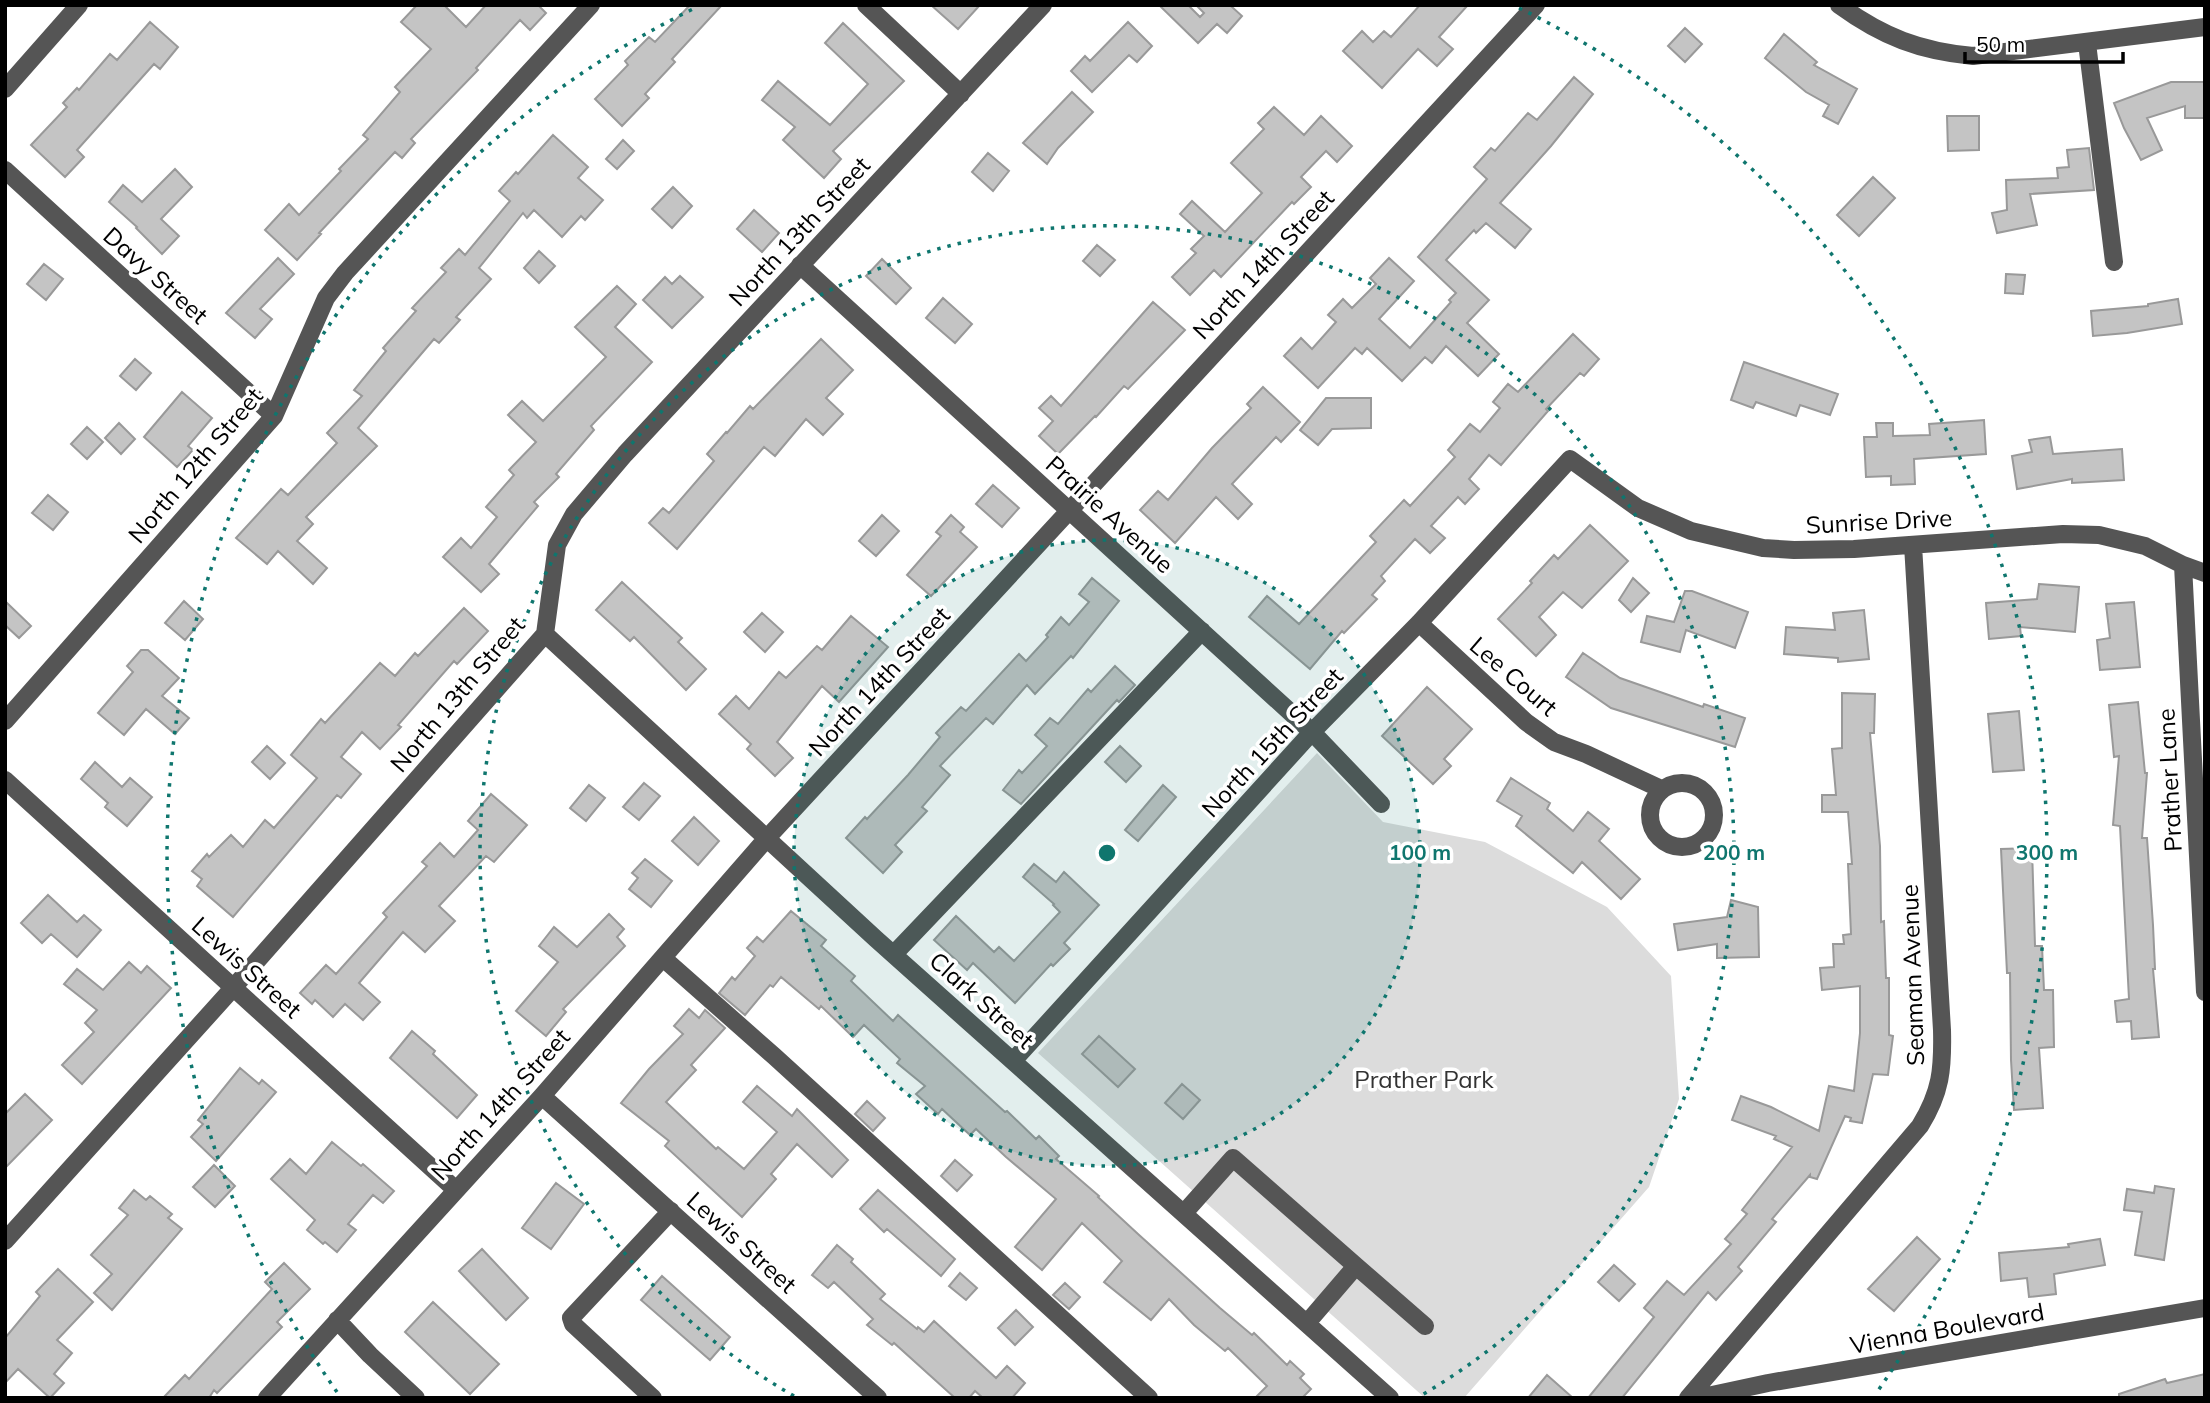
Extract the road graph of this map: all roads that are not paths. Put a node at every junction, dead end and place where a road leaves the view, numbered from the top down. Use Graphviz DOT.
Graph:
graph roads {
  1 [pos="79,5"];
  2 [pos="591,5"];
  3 [pos="866,5"];
  4 [pos="1043,5"];
  5 [pos="1536,5"];
  6 [pos="1839,5"];
  7 [pos="2205,27"];
  8 [pos="2087,43"];
  9 [pos="5,89"];
  10 [pos="961,94"];
  11 [pos="5,170"];
  12 [pos="2114,262"];
  13 [pos="800,265"];
  14 [pos="274,415"];
  15 [pos="1570,459"];
  16 [pos="1069,510"];
  17 [pos="1913,545"];
  18 [pos="2183,565"];
  19 [pos="2205,573"];
  20 [pos="1419,623"];
  21 [pos="1202,631"];
  22 [pos="545,634"];
  23 [pos="5,721"];
  24 [pos="1312,732"];
  25 [pos="5,780"];
  26 [pos="1661,789"];
  27 [pos="1381,804"];
  28 [pos="768,837"];
  29 [pos="894,954"];
  30 [pos="663,958"];
  31 [pos="233,988"];
  32 [pos="2205,992"];
  33 [pos="1013,1060"];
  34 [pos="542,1096"];
  35 [pos="456,1190"];
  36 [pos="671,1211"];
  37 [pos="1184,1213"];
  38 [pos="5,1241"];
  39 [pos="1356,1266"];
  40 [pos="2205,1308"];
  41 [pos="337,1320"];
  42 [pos="1307,1323"];
  43 [pos="1425,1326"];
  44 [pos="267,1398"];
  45 [pos="416,1398"];
  46 [pos="653,1398"];
  47 [pos="878,1398"];
  48 [pos="1149,1398"];
  49 [pos="1390,1398"];
  50 [pos="1688,1398"];
  51 [pos="1698,1398"];
  1 -- 9 [label="street"];
  2 -- 14 [label="street, North 12th Street"];
  3 -- 10 [label="street"];
  4 -- 10 [label="street, North 13th Street"];
  5 -- 16 [label="street, North 14th Street"];
  6 -- 8 [label="street"];
  7 -- 8 [label="street"];
  8 -- 12 [label="street"];
  10 -- 13 [label="street, North 13th Street"];
  11 -- 14 [label="street, Davy Street"];
  13 -- 16 [label="street, Prairie Avenue"];
  13 -- 22 [label="street, North 13th Street"];
  14 -- 23 [label="street, North 12th Street"];
  15 -- 17 [label="street, Sunrise Drive"];
  15 -- 20 [label="street, North 15th Street"];
  16 -- 21 [label="street, Prairie Avenue"];
  16 -- 28 [label="street, North 14th Street"];
  17 -- 18 [label="street, Sunrise Drive"];
  17 -- 50 [label="street, Seaman Avenue"];
  18 -- 19 [label="street, Sunrise Drive"];
  18 -- 32 [label="street, Prather Lane"];
  20 -- 24 [label="street, North 15th Street"];
  20 -- 26 [label="street, Lee Court"];
  21 -- 24 [label="street, Prairie Avenue"];
  21 -- 29 [label="street"];
  22 -- 28 [label="street, Clark Street"];
  22 -- 31 [label="street, North 13th Street"];
  24 -- 27 [label="street, Prairie Avenue"];
  24 -- 33 [label="street, North 15th Street"];
  25 -- 31 [label="street, Lewis Street"];
  28 -- 29 [label="street, Clark Street"];
  28 -- 30 [label="street, North 14th Street"];
  29 -- 33 [label="street, Clark Street"];
  30 -- 34 [label="street, North 14th Street"];
  30 -- 48 [label="street"];
  31 -- 35 [label="street, Lewis Street"];
  31 -- 38 [label="street, North 13th Street"];
  33 -- 37 [label="street, Clark Street"];
  34 -- 35 [label="street, North 14th Street"];
  34 -- 36 [label="street, Lewis Street"];
  35 -- 41 [label="street, North 14th Street"];
  36 -- 46 [label="street"];
  36 -- 47 [label="street, Lewis Street"];
  37 -- 39 [label="street"];
  37 -- 42 [label="street, Clark Street"];
  39 -- 42 [label="street"];
  39 -- 43 [label="street"];
  40 -- 51 [label="street, Vienna Boulevard"];
  41 -- 44 [label="street, North 14th Street"];
  41 -- 45 [label="street"];
  42 -- 49 [label="street, Clark Street"];
}
